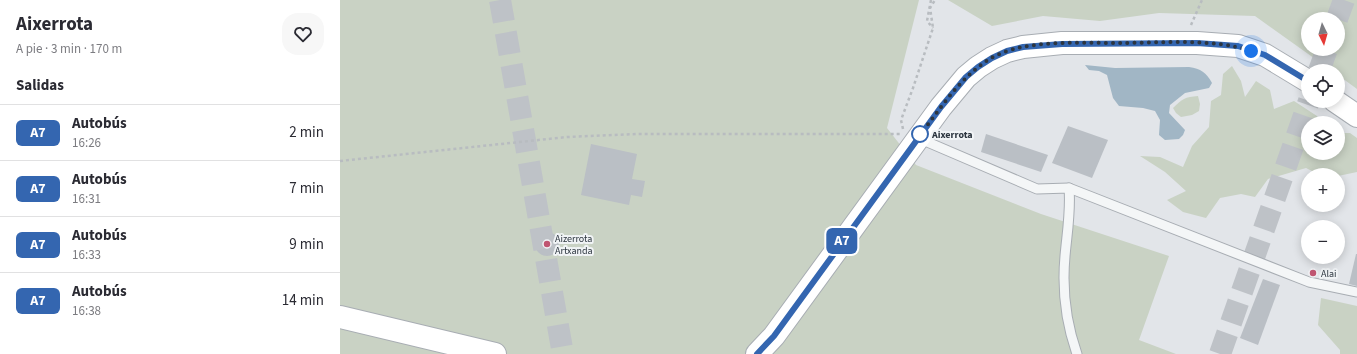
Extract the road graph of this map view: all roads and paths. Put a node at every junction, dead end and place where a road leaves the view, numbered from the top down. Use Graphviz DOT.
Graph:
graph roads {
  1 [pos="930,0"];
  2 [pos="935,0"];
  3 [pos="1202,0"];
  4 [pos="1190,26"];
  5 [pos="933,28"];
  6 [pos="1301,78"];
  7 [pos="1345,108"];
  8 [pos="1357,116"];
  9 [pos="909,135"];
  10 [pos="340,161"];
  11 [pos="1069,188"];
  12 [pos="1357,292"];
  13 [pos="340,317"];
  14 [pos="495,354"];
  15 [pos="757,354"];
  16 [pos="1077,354"];
  1 -- 5 [label="path"];
  2 -- 5 [label="path"];
  3 -- 4 [label="path"];
  5 -- 9 [label="path"];
  6 -- 9 [label="street"];
  7 -- 8 [label="street"];
  9 -- 10 [label="path"];
  9 -- 11 [label="lane"];
  9 -- 15 [label="street"];
  11 -- 12 [label="lane"];
  11 -- 16 [label="lane"];
  13 -- 14 [label="street"];
}
